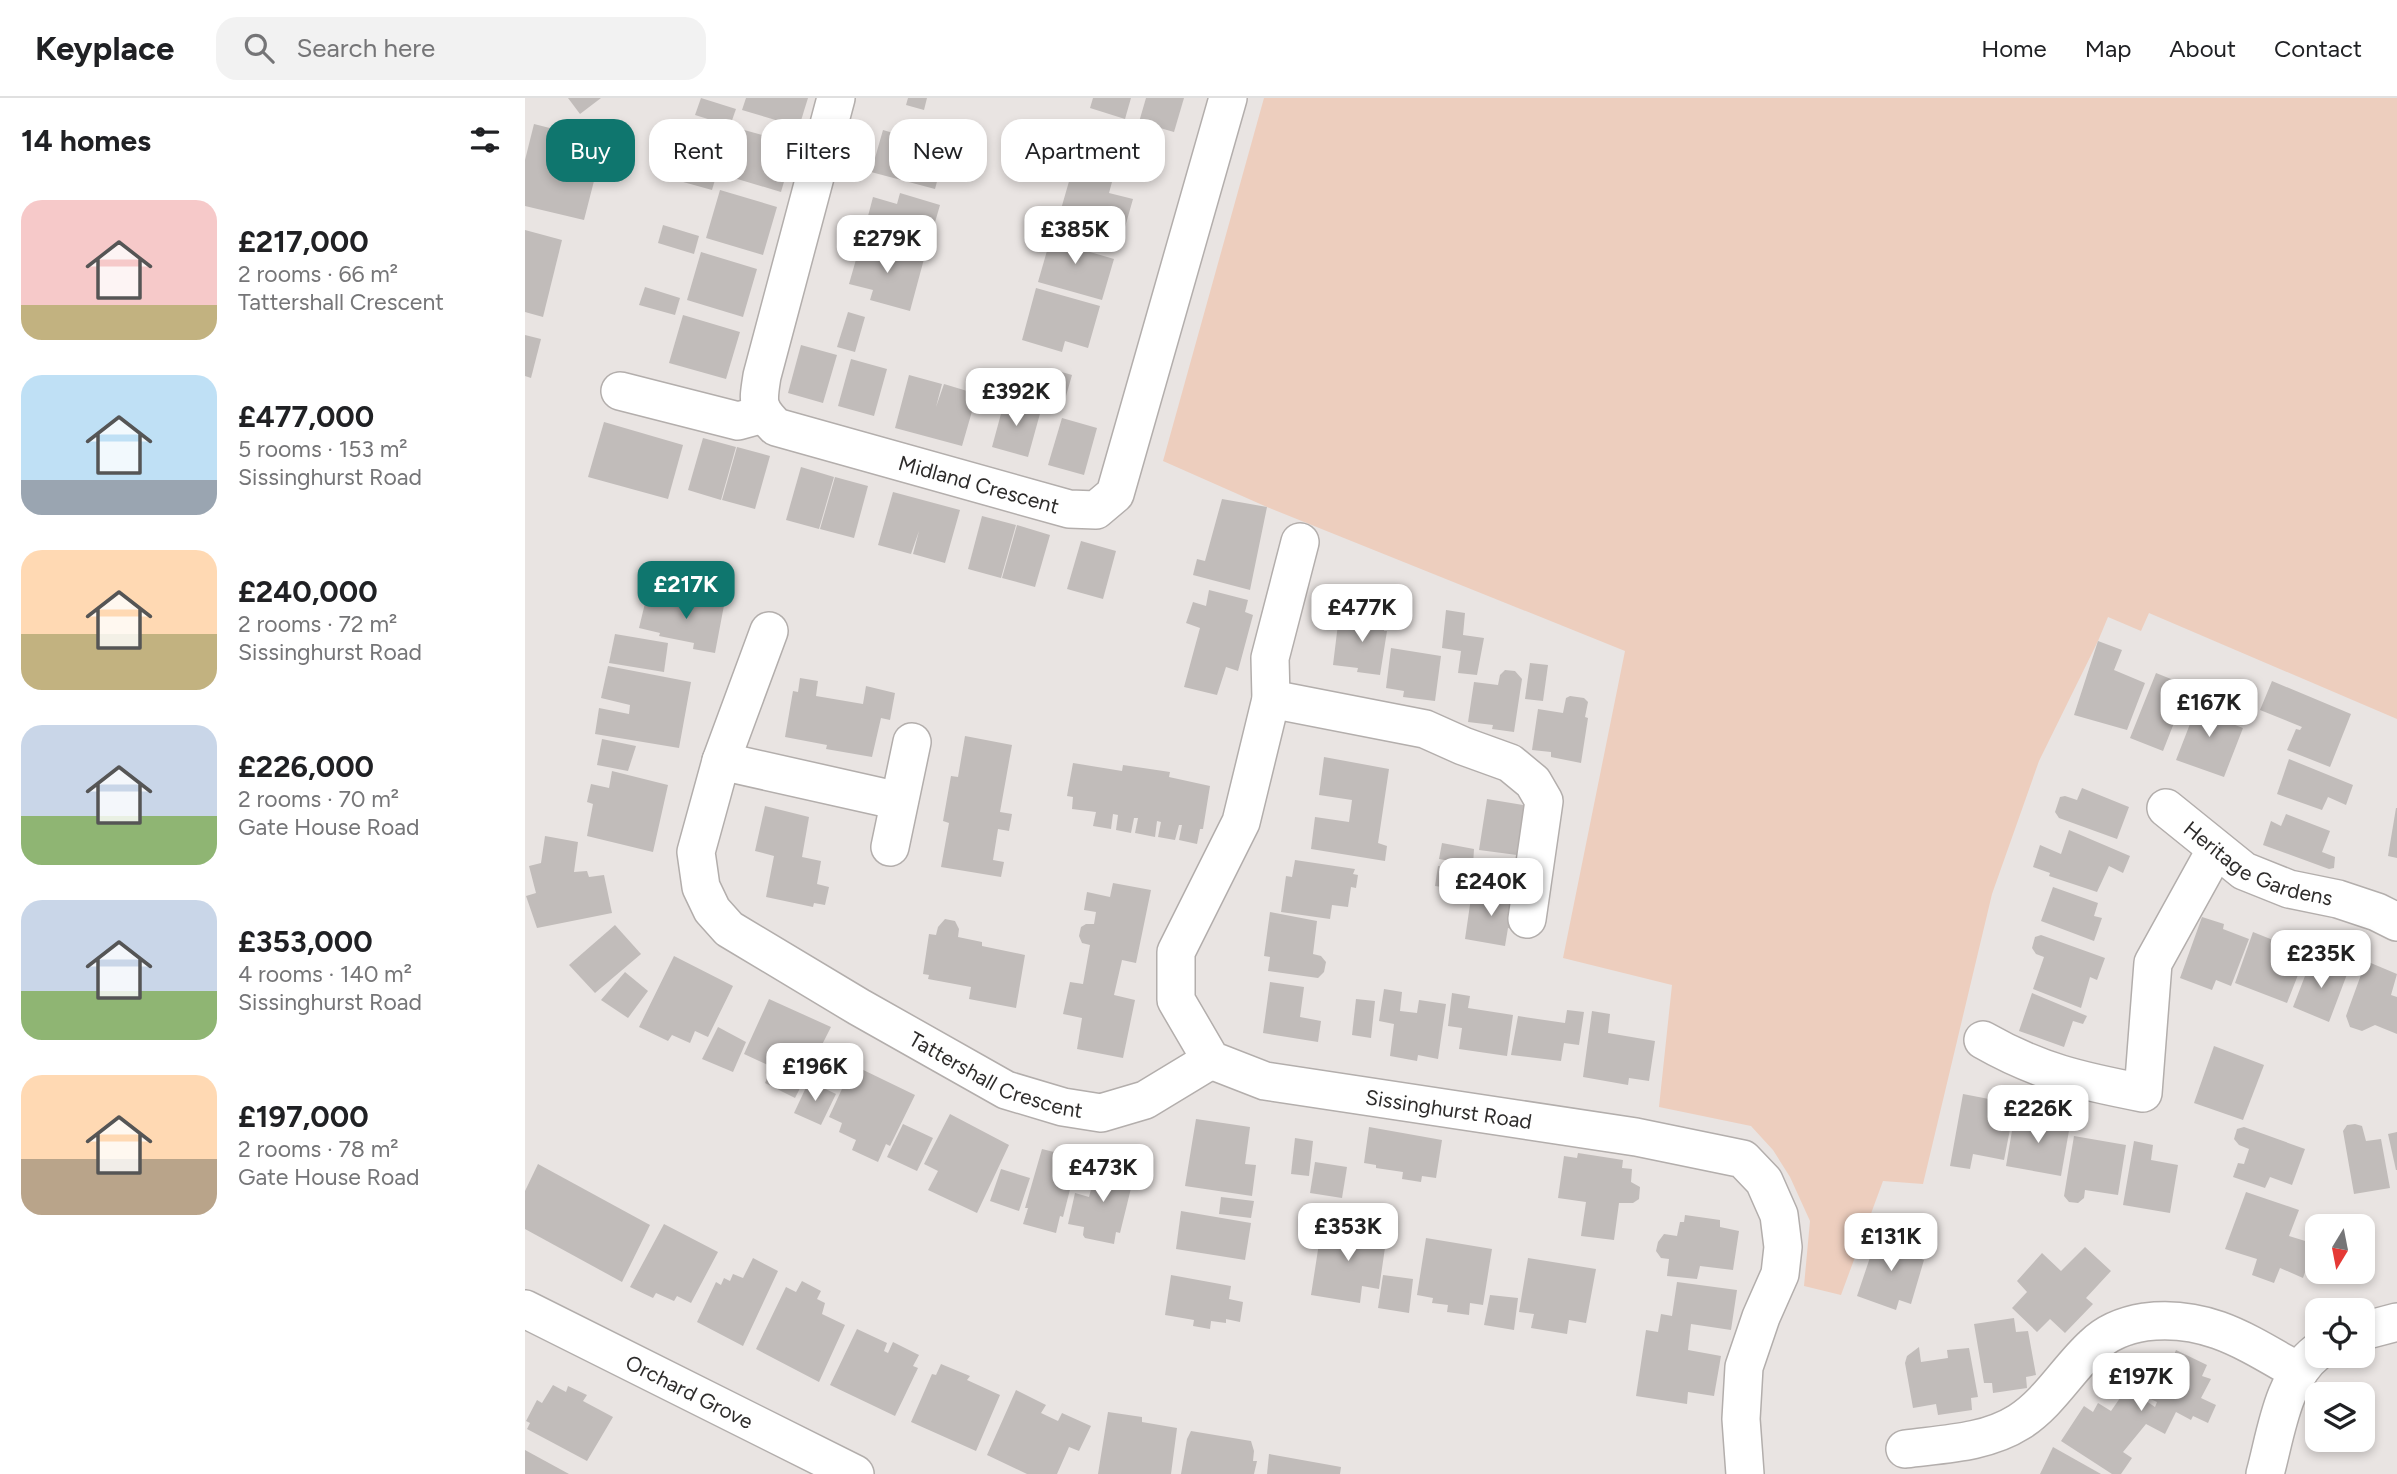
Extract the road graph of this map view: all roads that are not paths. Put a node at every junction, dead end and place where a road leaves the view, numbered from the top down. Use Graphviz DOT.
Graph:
graph roads {
  1 [pos="836,98"];
  2 [pos="1228,98"];
  3 [pos="619,391"];
  4 [pos="763,414"];
  5 [pos="1300,542"];
  6 [pos="769,631"];
  7 [pos="1271,699"];
  8 [pos="912,742"];
  9 [pos="722,761"];
  10 [pos="899,801"];
  11 [pos="2166,808"];
  12 [pos="890,847"];
  13 [pos="2216,849"];
  14 [pos="1527,919"];
  15 [pos="2397,922"];
  16 [pos="1983,1040"];
  17 [pos="1211,1060"];
  18 [pos="525,1309"];
  19 [pos="2397,1322"];
  20 [pos="2375,1328"];
  21 [pos="2305,1361"];
  22 [pos="2305,1367"];
  23 [pos="1905,1449"];
  24 [pos="855,1474"];
  25 [pos="1745,1474"];
  26 [pos="2265,1474"];
  1 -- 4 [label="street"];
  2 -- 4 [label="street, Midland Crescent"];
  3 -- 4 [label="street"];
  5 -- 7 [label="street"];
  6 -- 9 [label="street, Tattershall Crescent"];
  7 -- 14 [label="street"];
  7 -- 17 [label="street"];
  8 -- 10 [label="street"];
  9 -- 10 [label="street"];
  9 -- 17 [label="street, Tattershall Crescent"];
  10 -- 12 [label="street"];
  11 -- 13 [label="street, Heritage Gardens"];
  13 -- 15 [label="street, Heritage Gardens"];
  13 -- 16 [label="street"];
  17 -- 25 [label="street, Sissinghurst Road"];
  18 -- 24 [label="street, Orchard Grove"];
  19 -- 20 [label="street"];
  21 -- 23 [label="street"];
  22 -- 26 [label="street"];
}
